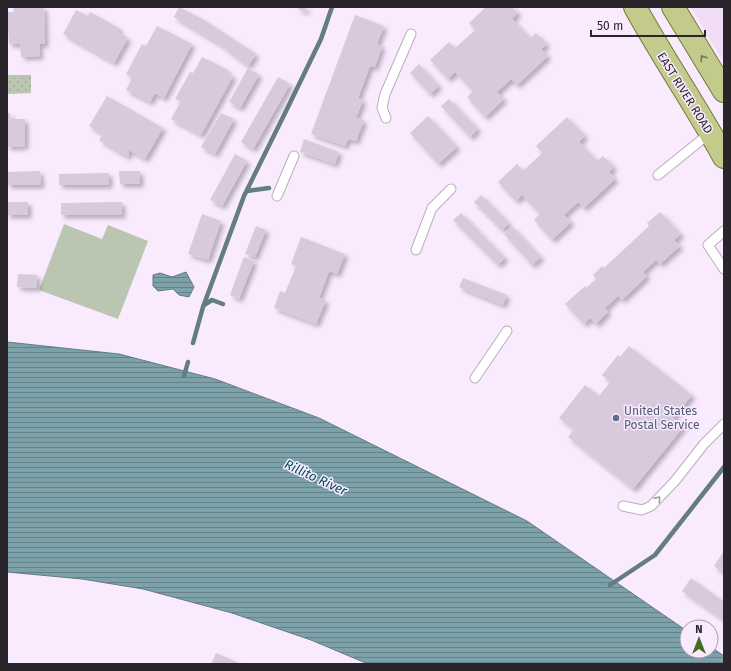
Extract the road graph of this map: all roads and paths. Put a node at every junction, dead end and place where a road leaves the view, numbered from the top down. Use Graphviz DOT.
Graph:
graph roads {
  1 [pos="635,7"];
  2 [pos="673,7"];
  3 [pos="411,34"];
  4 [pos="724,91"];
  5 [pos="386,118"];
  6 [pos="710,132"];
  7 [pos="294,156"];
  8 [pos="724,158"];
  9 [pos="658,174"];
  10 [pos="452,190"];
  11 [pos="277,196"];
  12 [pos="724,231"];
  13 [pos="416,250"];
  14 [pos="724,269"];
  15 [pos="507,331"];
  16 [pos="475,378"];
  17 [pos="724,424"];
  18 [pos="623,506"];
  1 -- 6 [label="main road, EAST RIVER ROAD"];
  4 -- 2 [label="main road, one-way"];
  3 -- 5 [label="lane"];
  6 -- 8 [label="main road, EAST RIVER ROAD"];
  6 -- 9 [label="lane"];
  7 -- 11 [label="lane"];
  10 -- 13 [label="lane"];
  12 -- 14 [label="lane"];
  15 -- 16 [label="lane"];
  18 -- 17 [label="lane, one-way"];
}
